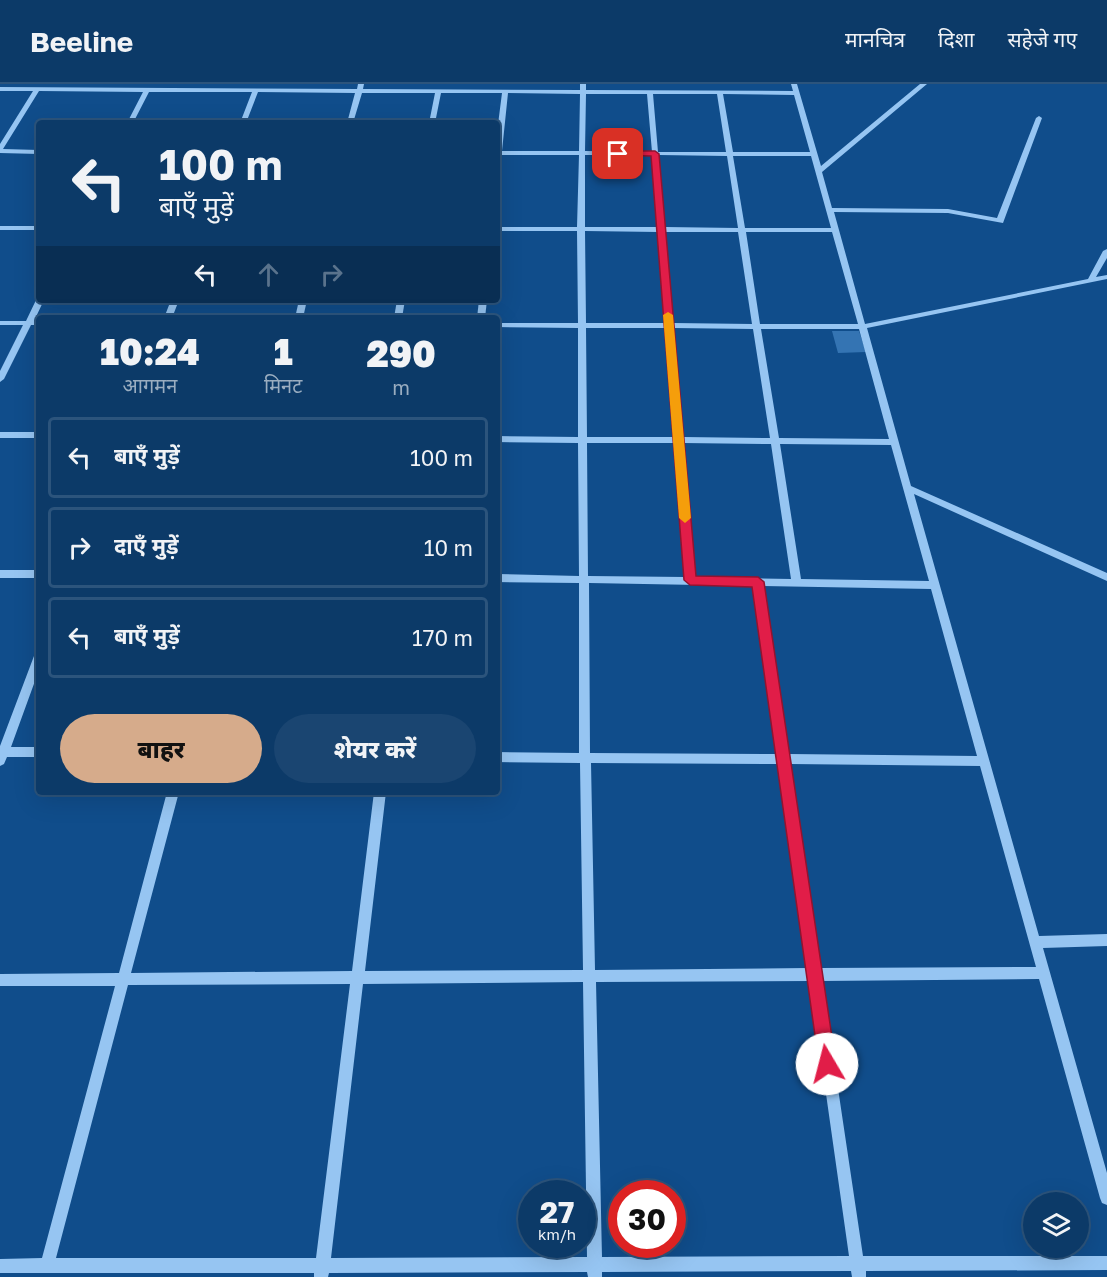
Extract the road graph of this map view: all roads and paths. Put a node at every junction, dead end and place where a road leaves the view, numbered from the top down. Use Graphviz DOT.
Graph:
graph roads {
  1 [pos="924,84"];
  2 [pos="360,87"];
  3 [pos="583,88"];
  4 [pos="795,88"];
  5 [pos="0,89"];
  6 [pos="37,89"];
  7 [pos="147,90"];
  8 [pos="256,90"];
  9 [pos="438,91"];
  10 [pos="505,91"];
  11 [pos="650,92"];
  12 [pos="720,92"];
  13 [pos="1039,118"];
  14 [pos="132,120"];
  15 [pos="244,120"];
  16 [pos="351,120"];
  17 [pos="433,120"];
  18 [pos="500,135"];
  19 [pos="0,150"];
  20 [pos="36,152"];
  21 [pos="500,153"];
  22 [pos="582,153"];
  23 [pos="655,154"];
  24 [pos="730,154"];
  25 [pos="813,154"];
  26 [pos="818,172"];
  27 [pos="829,210"];
  28 [pos="0,228"];
  29 [pos="36,228"];
  30 [pos="500,229"];
  31 [pos="581,230"];
  32 [pos="661,230"];
  33 [pos="741,230"];
  34 [pos="834,230"];
  35 [pos="1107,251"];
  36 [pos="1107,277"];
  37 [pos="1091,280"];
  38 [pos="38,303"];
  39 [pos="0,323"];
  40 [pos="28,323"];
  41 [pos="36,323"];
  42 [pos="500,325"];
  43 [pos="582,326"];
  44 [pos="669,326"];
  45 [pos="757,326"];
  46 [pos="861,327"];
  47 [pos="0,379"];
  48 [pos="0,435"];
  49 [pos="36,435"];
  50 [pos="500,439"];
  51 [pos="582,440"];
  52 [pos="679,441"];
  53 [pos="775,441"];
  54 [pos="893,442"];
  55 [pos="906,487"];
  56 [pos="0,574"];
  57 [pos="36,574"];
  58 [pos="1107,577"];
  59 [pos="500,578"];
  60 [pos="584,579"];
  61 [pos="690,580"];
  62 [pos="758,582"];
  63 [pos="797,583"];
  64 [pos="933,585"];
  65 [pos="36,664"];
  66 [pos="36,752"];
  67 [pos="2,756"];
  68 [pos="500,757"];
  69 [pos="585,757"];
  70 [pos="783,759"];
  71 [pos="983,761"];
  72 [pos="172,795"];
  73 [pos="380,795"];
  74 [pos="1107,940"];
  75 [pos="1035,942"];
  76 [pos="1043,973"];
  77 [pos="814,975"];
  78 [pos="588,976"];
  79 [pos="357,978"];
  80 [pos="123,979"];
  81 [pos="0,980"];
  82 [pos="1107,1198"];
  83 [pos="1107,1263"];
  84 [pos="0,1266"];
  85 [pos="47,1266"];
  86 [pos="858,1270"];
  87 [pos="110,1271"];
  88 [pos="321,1271"];
  89 [pos="595,1271"];
  1 -- 26 [label="street"];
  2 -- 8 [label="street"];
  2 -- 9 [label="street"];
  2 -- 16 [label="street"];
  3 -- 10 [label="street"];
  3 -- 11 [label="street"];
  3 -- 22 [label="street"];
  4 -- 12 [label="street"];
  4 -- 25 [label="street"];
  5 -- 6 [label="street"];
  6 -- 7 [label="street"];
  6 -- 19 [label="street"];
  7 -- 8 [label="street"];
  7 -- 14 [label="street"];
  8 -- 15 [label="street"];
  9 -- 10 [label="street"];
  9 -- 17 [label="street"];
  10 -- 18 [label="street"];
  11 -- 12 [label="street"];
  11 -- 23 [label="street"];
  12 -- 24 [label="street"];
  13 -- 27 [label="street"];
  19 -- 20 [label="street"];
  21 -- 22 [label="street"];
  22 -- 23 [label="street"];
  22 -- 31 [label="street"];
  23 -- 24 [label="street"];
  23 -- 32 [label="street"];
  24 -- 25 [label="street"];
  24 -- 33 [label="street"];
  25 -- 26 [label="street"];
  26 -- 27 [label="street"];
  27 -- 34 [label="street"];
  28 -- 29 [label="street"];
  30 -- 31 [label="street"];
  31 -- 32 [label="street"];
  31 -- 43 [label="street"];
  32 -- 33 [label="street"];
  32 -- 44 [label="street"];
  33 -- 34 [label="street"];
  33 -- 45 [label="street"];
  34 -- 46 [label="street"];
  35 -- 37 [label="street"];
  36 -- 37 [label="street"];
  37 -- 46 [label="street"];
  38 -- 40 [label="street"];
  39 -- 40 [label="street"];
  40 -- 41 [label="street"];
  40 -- 47 [label="street"];
  42 -- 43 [label="street"];
  43 -- 44 [label="street"];
  43 -- 51 [label="street"];
  44 -- 45 [label="street"];
  44 -- 52 [label="street"];
  45 -- 46 [label="street"];
  45 -- 53 [label="street"];
  46 -- 54 [label="street"];
  48 -- 49 [label="street"];
  50 -- 51 [label="street"];
  51 -- 52 [label="street"];
  51 -- 60 [label="street"];
  52 -- 53 [label="street"];
  52 -- 61 [label="street"];
  53 -- 54 [label="street"];
  53 -- 63 [label="street"];
  54 -- 55 [label="street"];
  55 -- 58 [label="street"];
  55 -- 64 [label="street"];
  56 -- 57 [label="street"];
  59 -- 60 [label="street"];
  60 -- 61 [label="street"];
  60 -- 69 [label="street"];
  61 -- 62 [label="street"];
  62 -- 63 [label="street"];
  62 -- 70 [label="street"];
  63 -- 64 [label="street"];
  64 -- 71 [label="street"];
  65 -- 67 [label="street"];
  66 -- 67 [label="street"];
  68 -- 69 [label="street"];
  69 -- 70 [label="street"];
  69 -- 78 [label="street"];
  70 -- 71 [label="street"];
  70 -- 77 [label="street"];
  71 -- 75 [label="street"];
  72 -- 80 [label="street"];
  73 -- 79 [label="street"];
  74 -- 75 [label="street"];
  75 -- 76 [label="street"];
  76 -- 77 [label="street"];
  76 -- 82 [label="street"];
  77 -- 78 [label="street"];
  77 -- 86 [label="street"];
  78 -- 79 [label="street"];
  78 -- 89 [label="street"];
  79 -- 80 [label="street"];
  79 -- 88 [label="street"];
  80 -- 81 [label="street"];
  80 -- 85 [label="street"];
  83 -- 86 [label="street"];
  84 -- 85 [label="street"];
  85 -- 87 [label="street"];
  86 -- 89 [label="street"];
  87 -- 88 [label="street"];
  88 -- 89 [label="street"];
}
